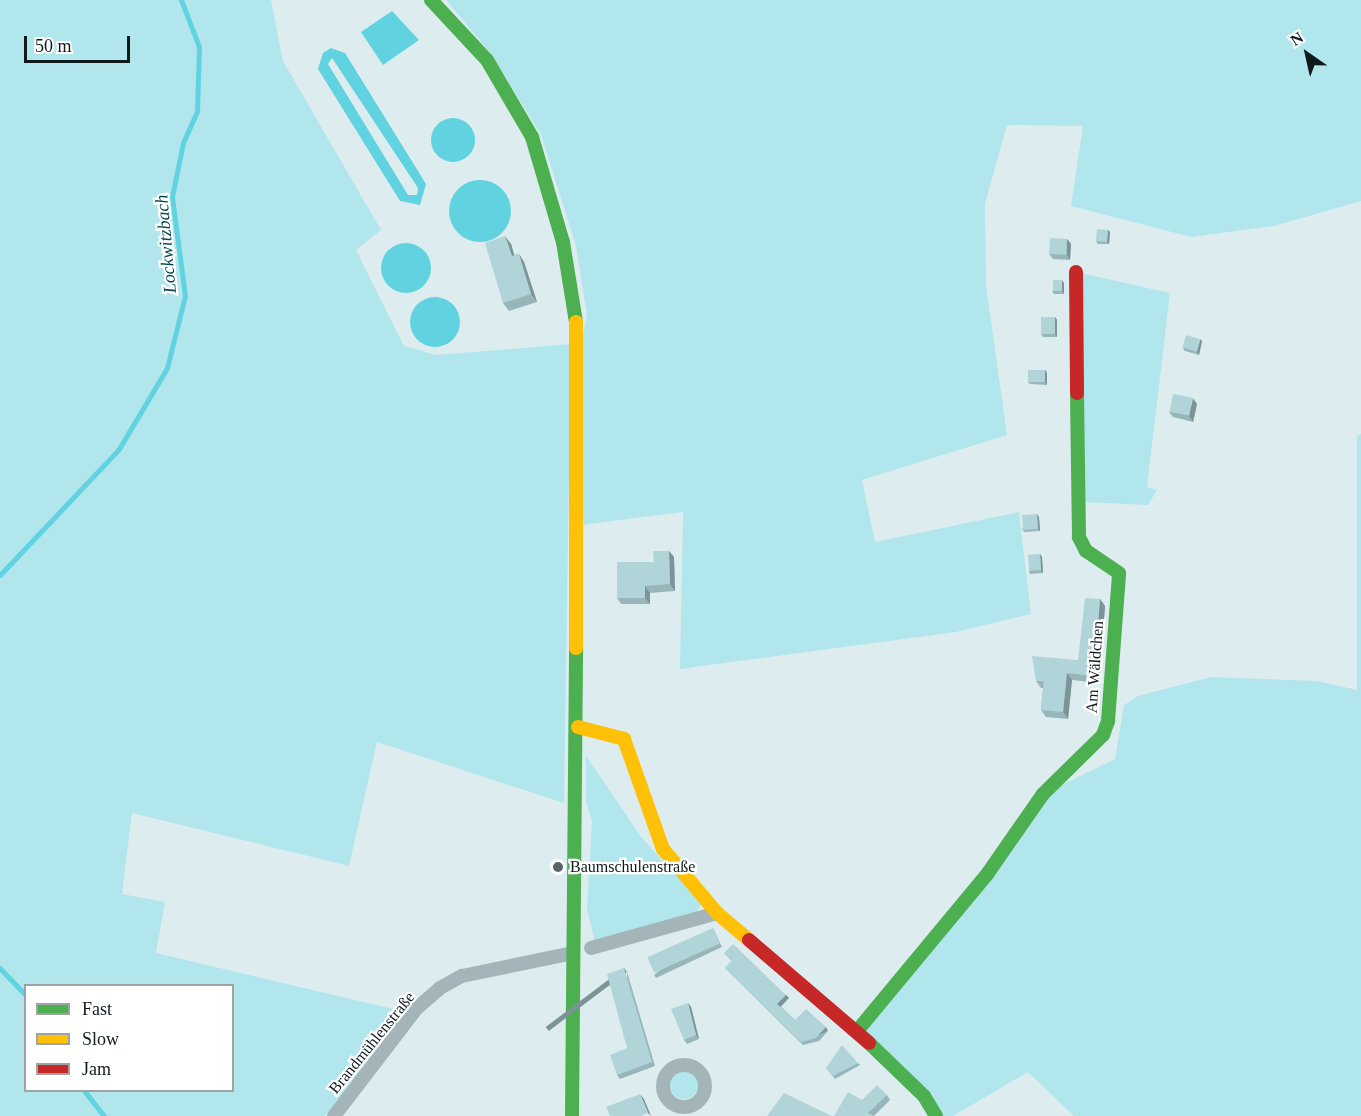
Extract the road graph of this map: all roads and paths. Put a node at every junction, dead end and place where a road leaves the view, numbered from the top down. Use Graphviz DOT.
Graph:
graph roads {
  1 [pos="431,0"];
  2 [pos="1076,272"];
  3 [pos="578,727"];
  4 [pos="717,913"];
  5 [pos="591,948"];
  6 [pos="573,953"];
  7 [pos="857,1031"];
  8 [pos="334,1116"];
  9 [pos="572,1116"];
  10 [pos="936,1116"];
  1 -- 3 [label="street"];
  2 -- 7 [label="street, Am Wäldchen"];
  3 -- 4 [label="street"];
  3 -- 6 [label="street"];
  4 -- 5 [label="street"];
  4 -- 7 [label="street"];
  6 -- 8 [label="street, Brandmühlenstraße"];
  6 -- 9 [label="street"];
  7 -- 10 [label="street"];
}
